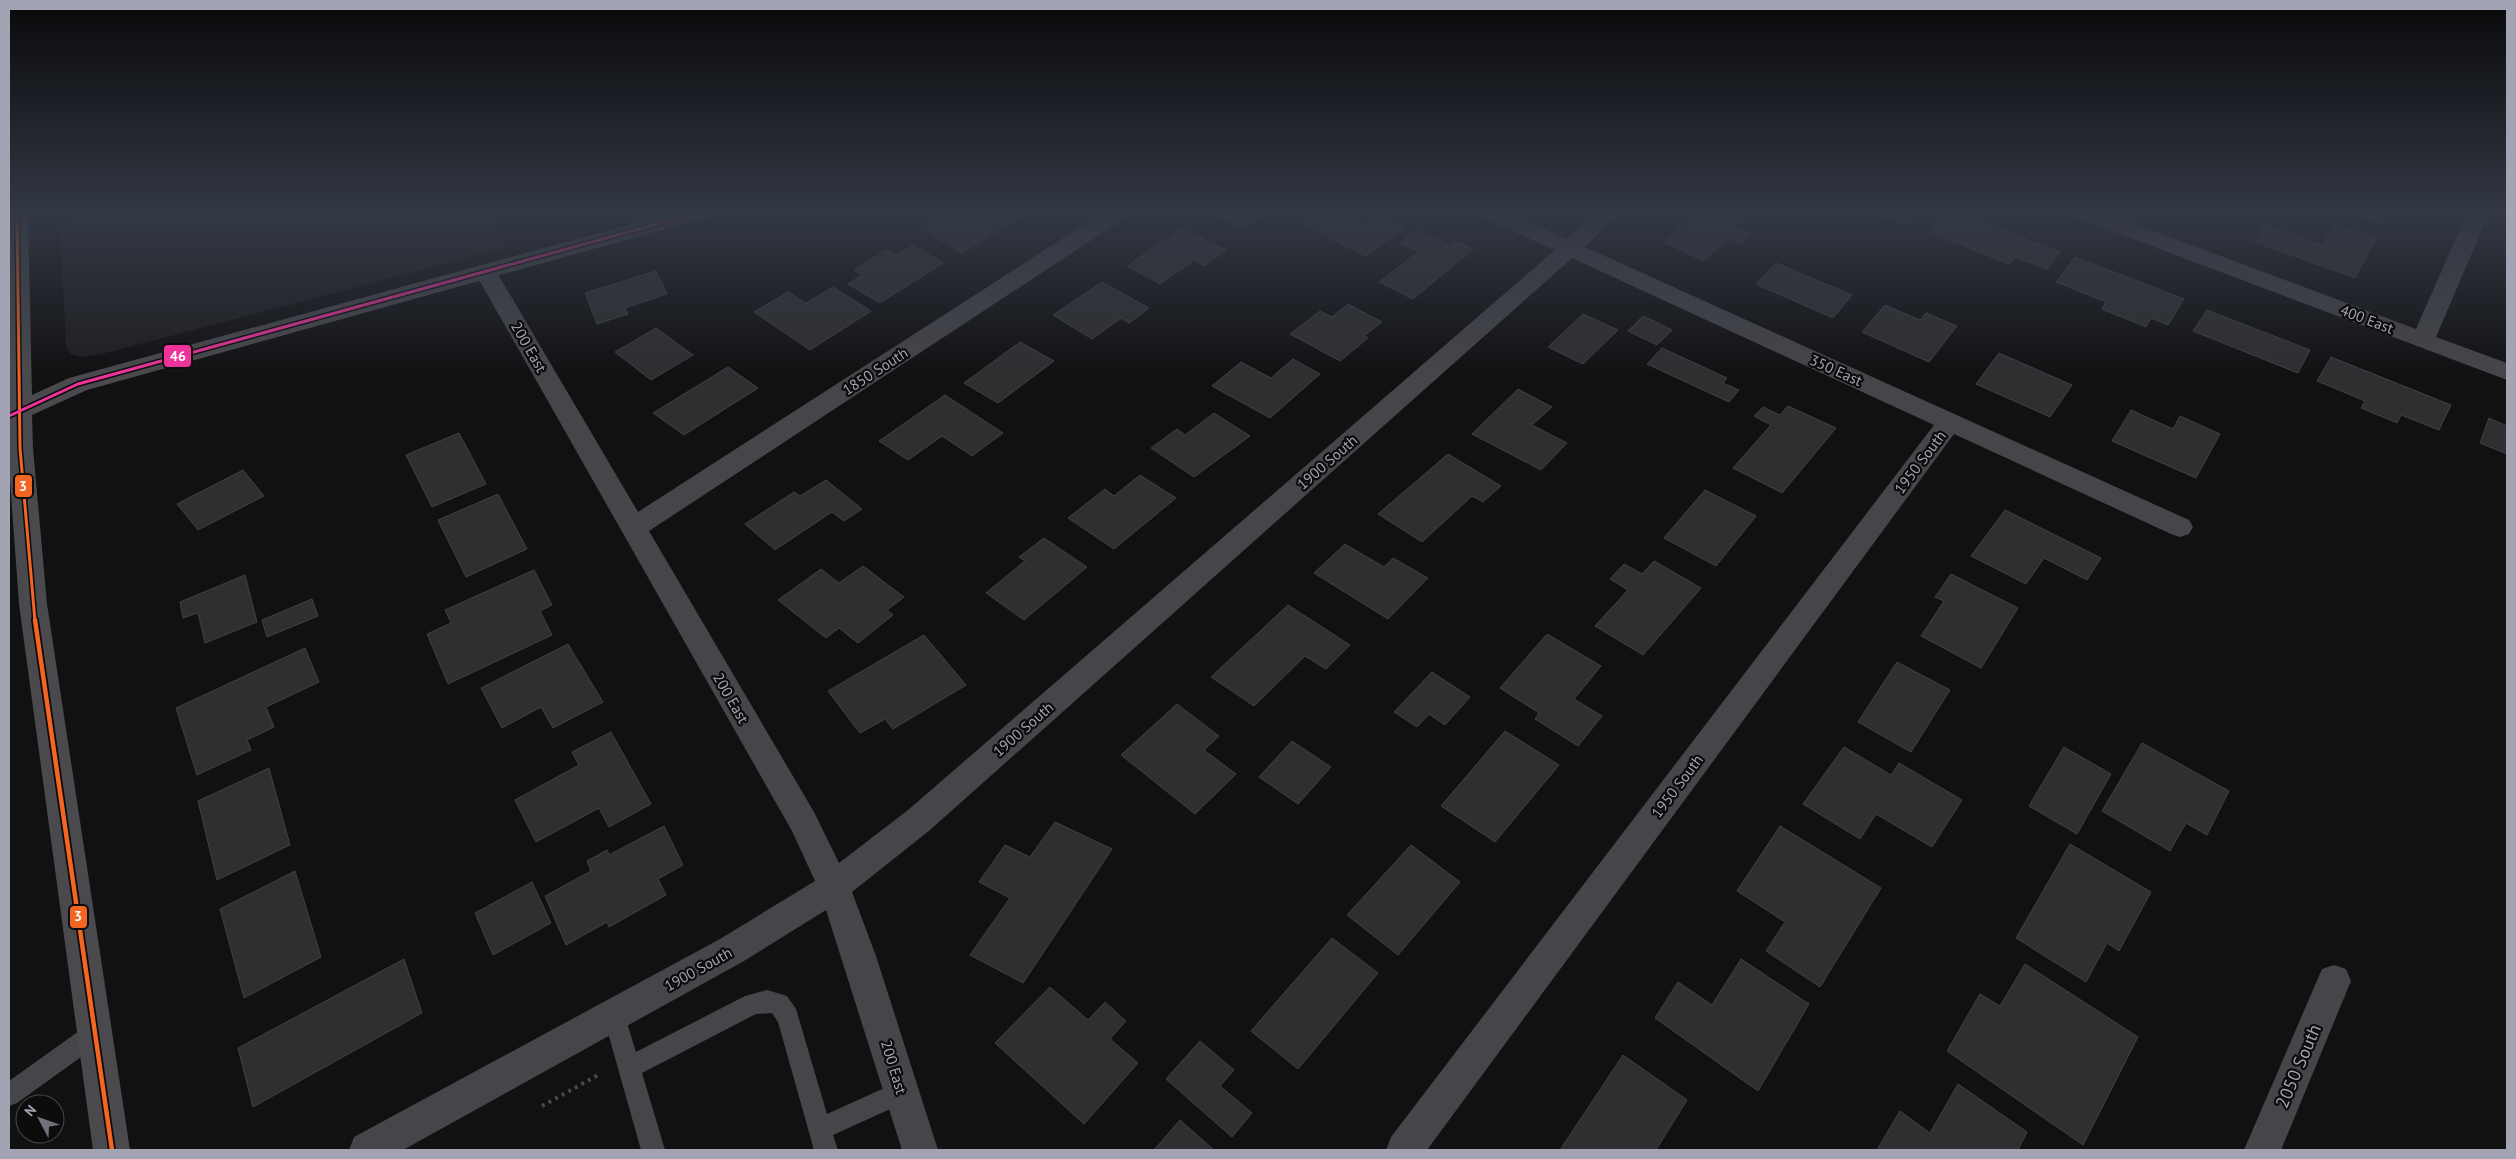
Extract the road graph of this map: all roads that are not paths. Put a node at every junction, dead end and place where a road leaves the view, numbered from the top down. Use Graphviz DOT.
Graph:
graph roads {
  1 [pos="18,267"];
  2 [pos="499,267"];
  3 [pos="1033,267"];
  4 [pos="1549,267"];
  5 [pos="1610,267"];
  6 [pos="2230,267"];
  7 [pos="2455,267"];
  8 [pos="485,271"];
  9 [pos="2423,340"];
  10 [pos="2507,372"];
  11 [pos="19,411"];
  12 [pos="1950,422"];
  13 [pos="2180,527"];
  14 [pos="633,528"];
  15 [pos="834,887"];
  16 [pos="2334,981"];
  17 [pos="614,1015"];
  18 [pos="94,1034"];
  19 [pos="628,1063"];
  20 [pos="902,1092"];
  21 [pos="9,1094"];
  22 [pos="823,1139"];
  23 [pos="112,1150"];
  24 [pos="367,1150"];
  25 [pos="653,1150"];
  26 [pos="920,1150"];
  27 [pos="1404,1150"];
  28 [pos="2262,1150"];
  1 -- 11 [label="main road"];
  2 -- 8 [label="main road"];
  3 -- 14 [label="street, 1850 South"];
  4 -- 15 [label="street, 1900 South"];
  5 -- 12 [label="street, 350 East"];
  6 -- 9 [label="street, 400 East"];
  7 -- 9 [label="street"];
  8 -- 11 [label="main road"];
  8 -- 14 [label="street, 200 East"];
  9 -- 10 [label="street, 400 East"];
  11 -- 18 [label="main road"];
  12 -- 13 [label="street, 350 East"];
  12 -- 27 [label="street, 1950 South"];
  14 -- 15 [label="street, 200 East"];
  15 -- 17 [label="street, 1900 South"];
  15 -- 20 [label="street, 200 East"];
  16 -- 28 [label="street, 2050 South"];
  17 -- 19 [label="lane"];
  17 -- 24 [label="street, 1900 South"];
  18 -- 21 [label="lane"];
  18 -- 23 [label="main road"];
  19 -- 22 [label="lane"];
  19 -- 25 [label="lane"];
  20 -- 22 [label="lane"];
  20 -- 26 [label="street, 200 East"];
}
